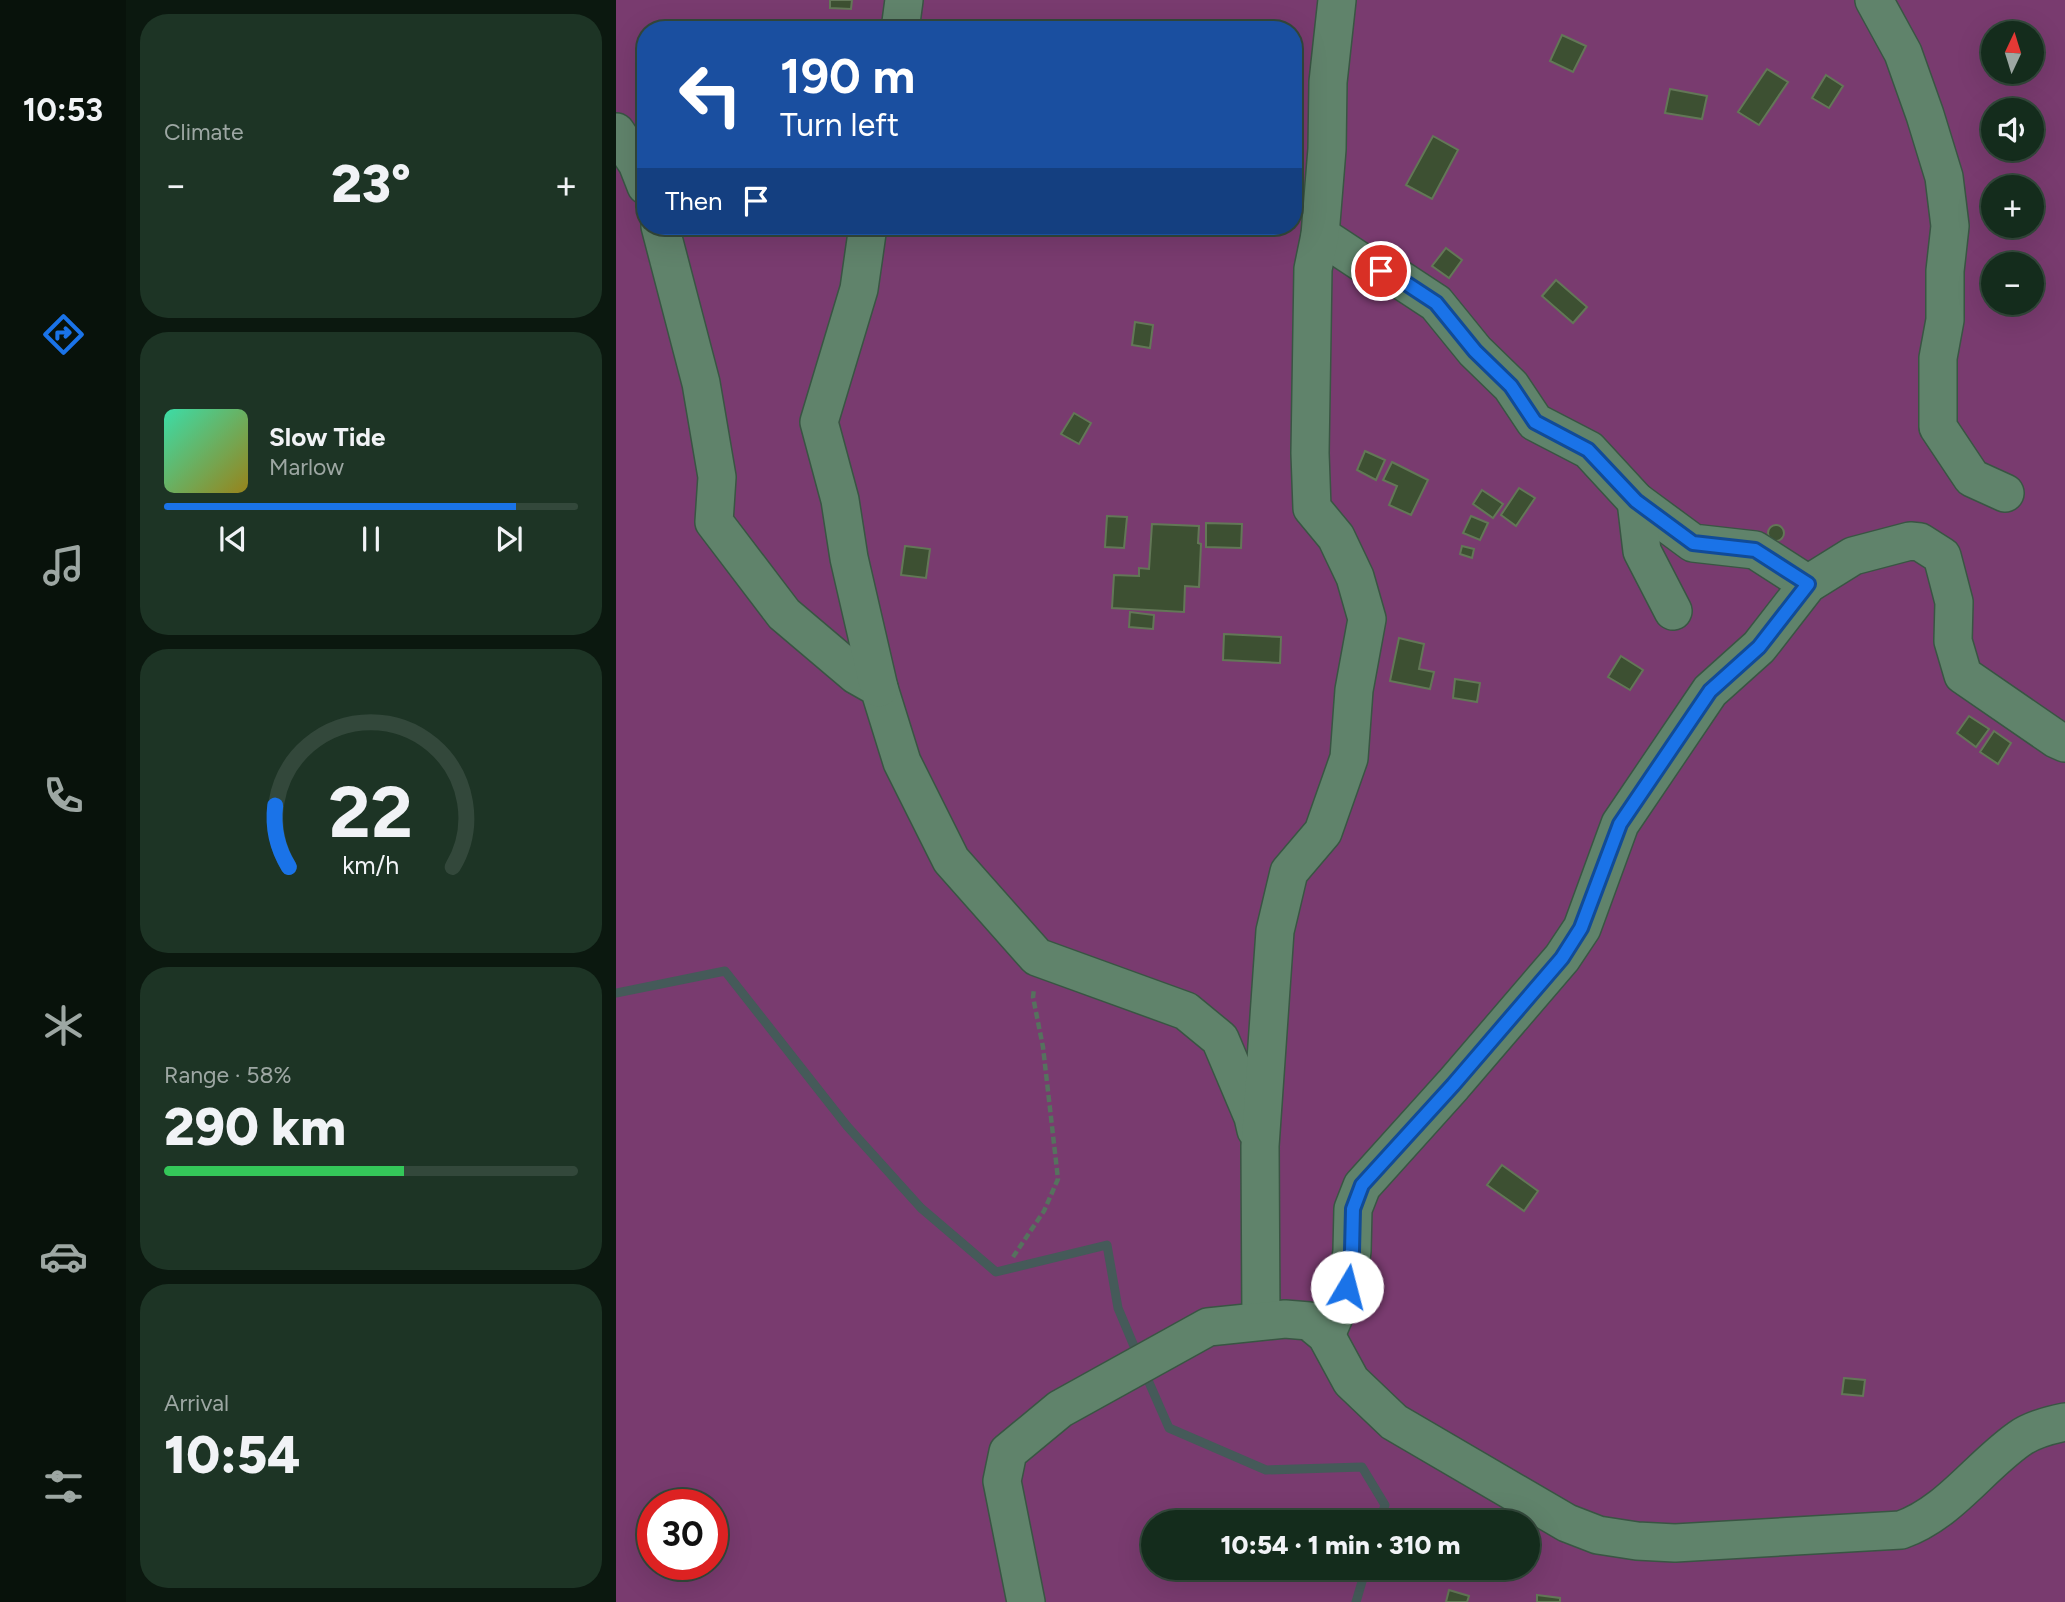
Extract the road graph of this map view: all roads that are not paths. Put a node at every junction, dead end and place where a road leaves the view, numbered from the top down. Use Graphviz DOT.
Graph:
graph roads {
  1 [pos="904,0"];
  2 [pos="1337,0"];
  3 [pos="1874,0"];
  4 [pos="901,21"];
  5 [pos="616,132"];
  6 [pos="637,163"];
  7 [pos="662,235"];
  8 [pos="867,235"];
  9 [pos="1320,235"];
  10 [pos="2005,493"];
  11 [pos="1636,501"];
  12 [pos="1808,584"];
  13 [pos="1673,611"];
  14 [pos="879,688"];
  15 [pos="2065,743"];
  16 [pos="1260,1146"];
  17 [pos="1261,1321"];
  18 [pos="1326,1335"];
  19 [pos="2065,1422"];
  20 [pos="1026,1602"];
  1 -- 4 [label="street"];
  2 -- 9 [label="street"];
  3 -- 10 [label="street"];
  5 -- 6 [label="street"];
  7 -- 14 [label="street"];
  8 -- 14 [label="street"];
  9 -- 11 [label="street"];
  9 -- 16 [label="street"];
  11 -- 12 [label="street"];
  11 -- 13 [label="street"];
  12 -- 15 [label="street"];
  12 -- 18 [label="street"];
  14 -- 16 [label="street"];
  16 -- 17 [label="street"];
  17 -- 18 [label="street"];
  17 -- 20 [label="street"];
  18 -- 19 [label="street"];
}
